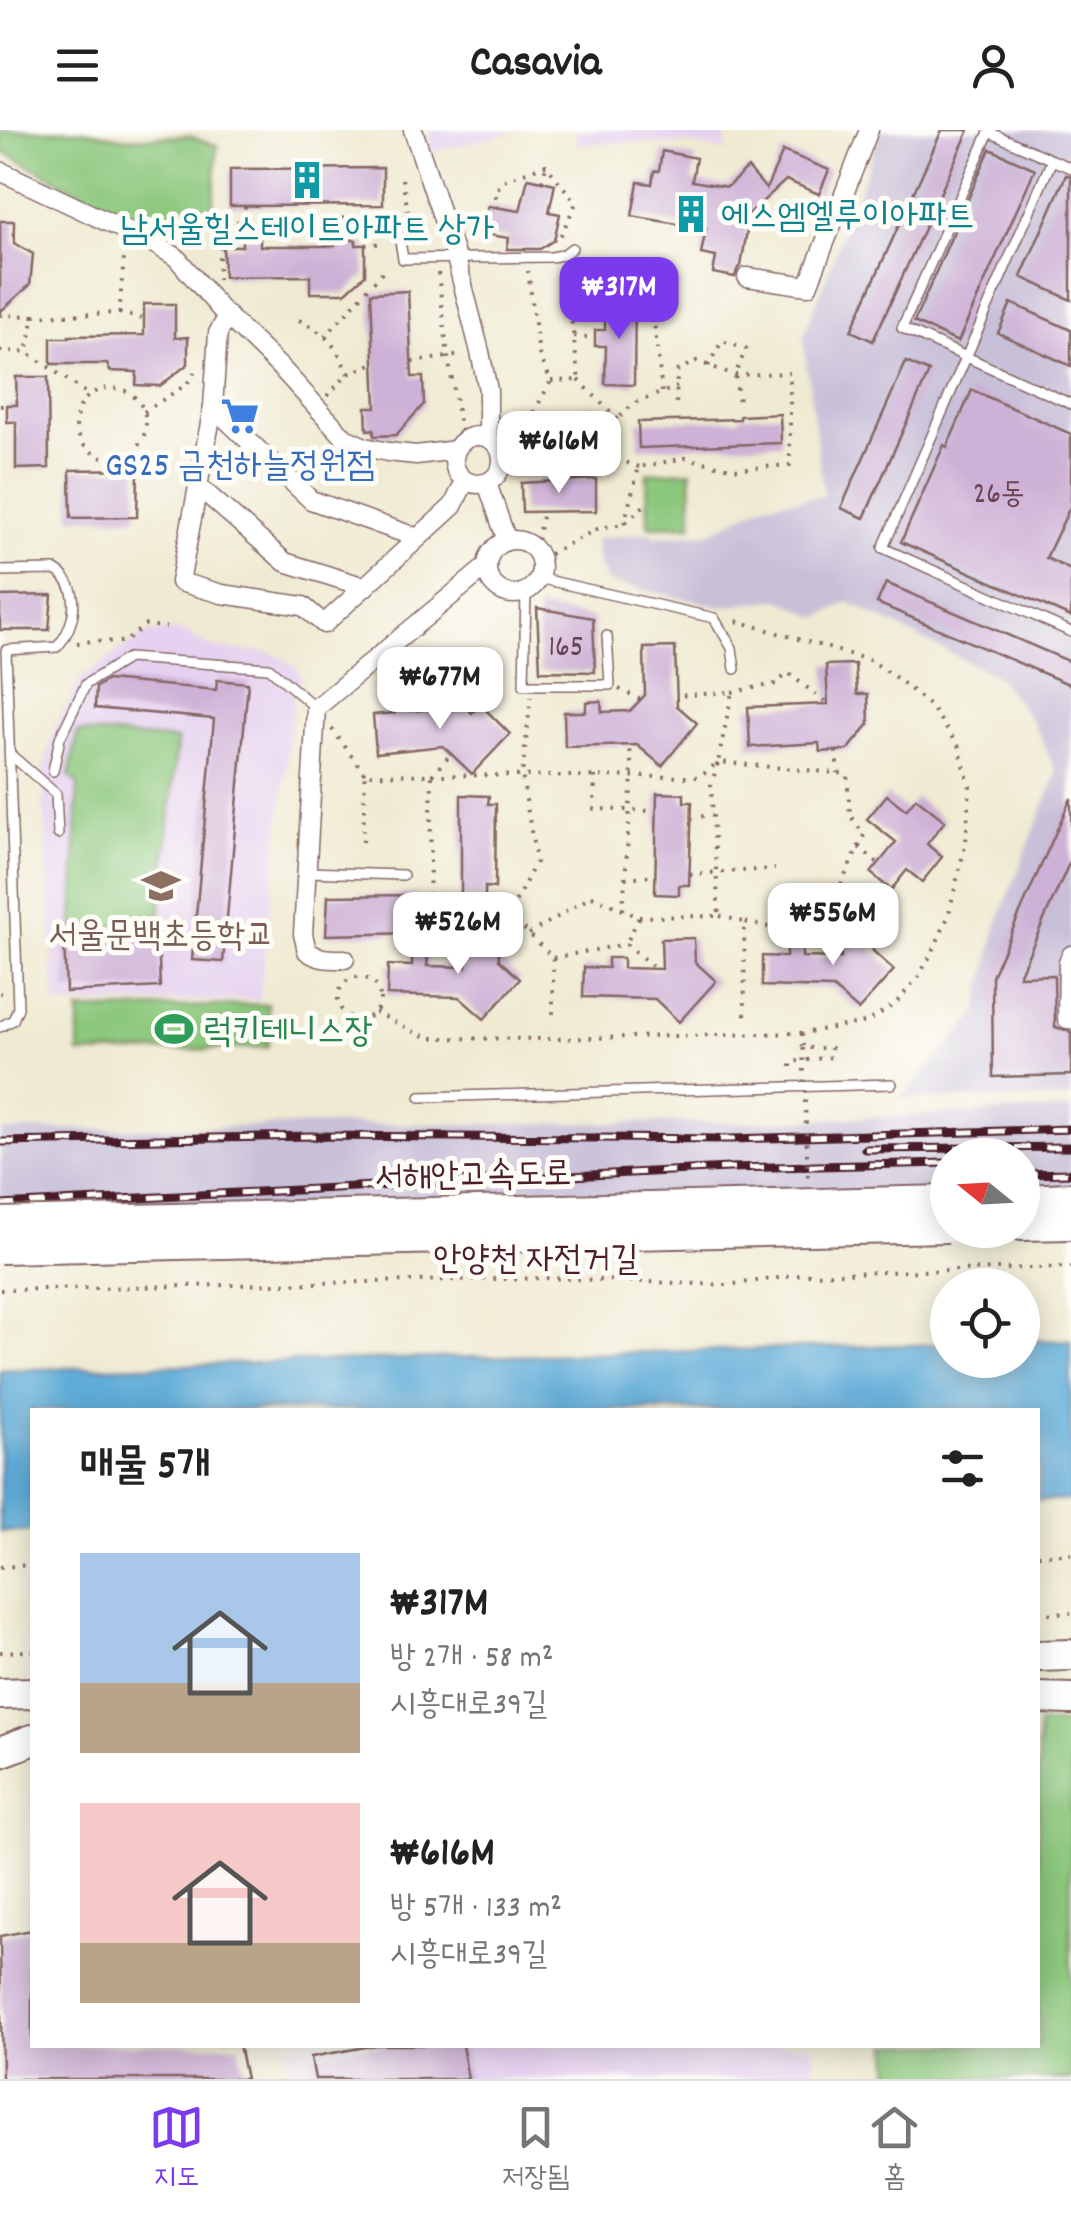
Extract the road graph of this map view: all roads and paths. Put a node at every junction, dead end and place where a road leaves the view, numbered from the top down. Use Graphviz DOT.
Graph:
graph roads {
  1 [pos="413,130"];
  2 [pos="869,130"];
  3 [pos="1052,160"];
  4 [pos="546,166"];
  5 [pos="1071,168"];
  6 [pos="0,171"];
  7 [pos="402,179"];
  8 [pos="542,181"];
  9 [pos="244,206"];
  10 [pos="498,208"];
  11 [pos="396,216"];
  12 [pos="244,222"];
  13 [pos="126,232"];
  14 [pos="251,238"];
  15 [pos="400,242"];
  16 [pos="365,245"];
  17 [pos="567,252"];
  18 [pos="551,257"];
  19 [pos="456,258"];
  20 [pos="527,258"];
  21 [pos="437,260"];
  22 [pos="386,268"];
  23 [pos="746,276"];
  24 [pos="568,294"];
  25 [pos="222,311"];
  26 [pos="119,313"];
  27 [pos="0,315"];
  28 [pos="34,316"];
  29 [pos="144,319"];
  30 [pos="299,320"];
  31 [pos="574,336"];
  32 [pos="324,337"];
  33 [pos="595,338"];
  34 [pos="0,351"];
  35 [pos="27,352"];
  36 [pos="462,355"];
  37 [pos="448,357"];
  38 [pos="966,357"];
  39 [pos="412,362"];
  40 [pos="374,363"];
  41 [pos="708,366"];
  42 [pos="197,367"];
  43 [pos="348,374"];
  44 [pos="735,376"];
  45 [pos="579,380"];
  46 [pos="551,381"];
  47 [pos="677,386"];
  48 [pos="662,392"];
  49 [pos="89,396"];
  50 [pos="739,402"];
  51 [pos="1071,404"];
  52 [pos="316,406"];
  53 [pos="213,407"];
  54 [pos="676,409"];
  55 [pos="144,412"];
  56 [pos="618,420"];
  57 [pos="497,439"];
  58 [pos="520,440"];
  59 [pos="459,446"];
  60 [pos="564,447"];
  61 [pos="603,454"];
  62 [pos="106,458"];
  63 [pos="562,467"];
  64 [pos="638,467"];
  65 [pos="106,470"];
  66 [pos="465,481"];
  67 [pos="487,483"];
  68 [pos="199,487"];
  69 [pos="648,503"];
  70 [pos="543,512"];
  71 [pos="624,524"];
  72 [pos="418,538"];
  73 [pos="507,541"];
  74 [pos="487,566"];
  75 [pos="0,572"];
  76 [pos="529,574"];
  77 [pos="365,587"];
  78 [pos="444,603"];
  79 [pos="714,618"];
  80 [pos="166,626"];
  81 [pos="1071,632"];
  82 [pos="406,635"];
  83 [pos="607,636"];
  84 [pos="73,644"];
  85 [pos="3,646"];
  86 [pos="380,655"];
  87 [pos="734,669"];
  88 [pos="421,676"];
  89 [pos="532,685"];
  90 [pos="610,685"];
  91 [pos="732,692"];
  92 [pos="676,696"];
  93 [pos="640,700"];
  94 [pos="828,704"];
  95 [pos="316,708"];
  96 [pos="428,710"];
  97 [pos="630,746"];
  98 [pos="836,751"];
  99 [pos="451,754"];
  100 [pos="11,755"];
  101 [pos="718,762"];
  102 [pos="54,770"];
  103 [pos="838,773"];
  104 [pos="365,774"];
  105 [pos="432,775"];
  106 [pos="522,775"];
  107 [pos="595,776"];
  108 [pos="632,776"];
  109 [pos="656,811"];
  110 [pos="630,812"];
  111 [pos="712,814"];
  112 [pos="691,819"];
  113 [pos="58,834"];
  114 [pos="363,842"];
  115 [pos="859,847"];
  116 [pos="878,864"];
  117 [pos="776,870"];
  118 [pos="716,871"];
  119 [pos="304,872"];
  120 [pos="690,874"];
  121 [pos="403,875"];
  122 [pos="656,876"];
  123 [pos="625,878"];
  124 [pos="622,910"];
  125 [pos="509,914"];
  126 [pos="429,915"];
  127 [pos="719,916"];
  128 [pos="639,917"];
  129 [pos="744,922"];
  130 [pos="819,932"];
  131 [pos="529,934"];
  132 [pos="626,944"];
  133 [pos="840,949"];
  134 [pos="1071,955"];
  135 [pos="552,958"];
  136 [pos="346,959"];
  137 [pos="463,962"];
  138 [pos="656,969"];
  139 [pos="375,1012"];
  140 [pos="553,1016"];
  141 [pos="744,1017"];
  142 [pos="1071,1019"];
  143 [pos="0,1026"];
  144 [pos="802,1033"];
  145 [pos="803,1048"];
  146 [pos="791,1064"];
  147 [pos="892,1084"];
  148 [pos="420,1097"];
  149 [pos="808,1181"];
  150 [pos="1040,1200"];
  151 [pos="1071,1200"];
  152 [pos="930,1202"];
  153 [pos="1071,1223"];
  154 [pos="0,1224"];
  155 [pos="1040,1224"];
  156 [pos="930,1226"];
  157 [pos="0,1247"];
  158 [pos="1071,1267"];
  159 [pos="0,1290"];
  160 [pos="1040,1554"];
  161 [pos="1071,1554"];
  162 [pos="30,1566"];
  163 [pos="0,1567"];
  164 [pos="1071,1613"];
  165 [pos="1040,1614"];
  166 [pos="30,1651"];
  167 [pos="0,1652"];
  168 [pos="1071,1654"];
  169 [pos="1040,1656"];
  170 [pos="30,1693"];
  171 [pos="0,1694"];
  172 [pos="0,1737"];
  173 [pos="30,1738"];
  174 [pos="30,1739"];
  175 [pos="0,1752"];
  1 -- 19 [label="street"];
  2 -- 23 [label="street"];
  3 -- 5 [label="lane"];
  3 -- 38 [label="lane"];
  3 -- 38 [label="lane"];
  4 -- 8 [label="path"];
  4 -- 10 [label="path"];
  4 -- 18 [label="path"];
  6 -- 13 [label="street"];
  7 -- 11 [label="path"];
  9 -- 12 [label="path"];
  11 -- 12 [label="path"];
  11 -- 15 [label="lane"];
  12 -- 14 [label="path"];
  12 -- 25 [label="path"];
  13 -- 25 [label="street"];
  13 -- 26 [label="path"];
  15 -- 16 [label="path"];
  15 -- 21 [label="lane"];
  17 -- 18 [label="lane"];
  17 -- 24 [label="path"];
  18 -- 20 [label="lane"];
  19 -- 20 [label="lane"];
  19 -- 21 [label="lane"];
  19 -- 57 [label="street"];
  20 -- 46 [label="path"];
  21 -- 37 [label="path"];
  22 -- 32 [label="path"];
  24 -- 31 [label="path"];
  24 -- 48 [label="path"];
  25 -- 52 [label="street"];
  25 -- 53 [label="street"];
  26 -- 28 [label="path"];
  26 -- 29 [label="path"];
  27 -- 28 [label="path"];
  28 -- 35 [label="path"];
  30 -- 32 [label="path"];
  31 -- 33 [label="path"];
  31 -- 45 [label="path"];
  32 -- 43 [label="path"];
  34 -- 35 [label="path"];
  35 -- 49 [label="path"];
  36 -- 37 [label="path"];
  37 -- 39 [label="path"];
  37 -- 59 [label="path"];
  38 -- 51 [label="lane"];
  38 -- 81 [label="lane"];
  40 -- 43 [label="path"];
  41 -- 44 [label="path"];
  41 -- 44 [label="path"];
  41 -- 47 [label="path"];
  42 -- 55 [label="path"];
  43 -- 52 [label="path"];
  44 -- 50 [label="path"];
  44 -- 64 [label="path"];
  45 -- 46 [label="path"];
  45 -- 56 [label="path"];
  46 -- 58 [label="path"];
  47 -- 48 [label="path"];
  47 -- 54 [label="path"];
  48 -- 56 [label="path"];
  49 -- 55 [label="path"];
  49 -- 62 [label="path"];
  52 -- 59 [label="street"];
  53 -- 68 [label="street"];
  53 -- 72 [label="street"];
  55 -- 62 [label="path"];
  56 -- 61 [label="path"];
  57 -- 58 [label="path"];
  57 -- 59 [label="street"];
  57 -- 67 [label="street"];
  58 -- 60 [label="path"];
  59 -- 66 [label="street"];
  60 -- 61 [label="path"];
  60 -- 63 [label="path"];
  61 -- 64 [label="path"];
  62 -- 65 [label="path"];
  64 -- 71 [label="path"];
  66 -- 67 [label="street"];
  66 -- 72 [label="street"];
  67 -- 73 [label="street"];
  68 -- 77 [label="street"];
  68 -- 77 [label="street"];
  69 -- 71 [label="path"];
  70 -- 76 [label="path"];
  71 -- 76 [label="path"];
  72 -- 77 [label="street"];
  73 -- 74 [label="street"];
  73 -- 76 [label="street"];
  74 -- 76 [label="street"];
  74 -- 78 [label="street"];
  75 -- 85 [label="lane"];
  76 -- 78 [label="street"];
  76 -- 79 [label="lane"];
  76 -- 89 [label="lane"];
  78 -- 82 [label="street"];
  79 -- 87 [label="lane"];
  79 -- 144 [label="path"];
  80 -- 84 [label="path"];
  82 -- 86 [label="street"];
  82 -- 88 [label="path"];
  83 -- 90 [label="lane"];
  85 -- 100 [label="lane"];
  86 -- 88 [label="path"];
  86 -- 95 [label="street"];
  88 -- 96 [label="path"];
  89 -- 90 [label="lane"];
  89 -- 106 [label="path"];
  90 -- 93 [label="path"];
  91 -- 92 [label="path"];
  91 -- 94 [label="path"];
  91 -- 101 [label="path"];
  95 -- 102 [label="lane"];
  95 -- 104 [label="path"];
  95 -- 119 [label="street"];
  97 -- 108 [label="path"];
  98 -- 103 [label="path"];
  99 -- 105 [label="path"];
  100 -- 113 [label="lane"];
  100 -- 143 [label="lane"];
  101 -- 103 [label="path"];
  101 -- 108 [label="path"];
  101 -- 111 [label="path"];
  103 -- 115 [label="path"];
  104 -- 105 [label="path"];
  104 -- 114 [label="path"];
  105 -- 106 [label="path"];
  105 -- 126 [label="path"];
  106 -- 107 [label="path"];
  106 -- 125 [label="path"];
  107 -- 108 [label="path"];
  107 -- 110 [label="path"];
  108 -- 110 [label="path"];
  109 -- 110 [label="path"];
  110 -- 123 [label="path"];
  111 -- 112 [label="path"];
  111 -- 118 [label="path"];
  115 -- 116 [label="path"];
  115 -- 130 [label="path"];
  117 -- 118 [label="path"];
  118 -- 120 [label="path"];
  118 -- 127 [label="path"];
  119 -- 121 [label="lane"];
  119 -- 136 [label="street"];
  122 -- 123 [label="path"];
  123 -- 124 [label="path"];
  124 -- 128 [label="path"];
  124 -- 131 [label="path"];
  125 -- 126 [label="path"];
  125 -- 131 [label="path"];
  126 -- 137 [label="path"];
  127 -- 128 [label="path"];
  127 -- 129 [label="path"];
  128 -- 132 [label="path"];
  129 -- 130 [label="path"];
  129 -- 141 [label="path"];
  130 -- 133 [label="path"];
  131 -- 135 [label="path"];
  132 -- 135 [label="path"];
  132 -- 138 [label="path"];
  134 -- 142 [label="street"];
  135 -- 140 [label="path"];
  139 -- 139 [label="path"];
  139 -- 144 [label="path"];
  144 -- 145 [label="path"];
  145 -- 146 [label="path"];
  145 -- 149 [label="path, bridge"];
  147 -- 148 [label="lane"];
  150 -- 151 [label="highway"];
  152 -- 154 [label="highway, 서해안고속도로, bridge"];
  153 -- 155 [label="highway"];
  156 -- 157 [label="highway, 서해안고속도로, bridge"];
  158 -- 159 [label="path, 안양천 자전거길"];
  160 -- 161 [label="path"];
  162 -- 163 [label="path"];
  164 -- 165 [label="path"];
  166 -- 167 [label="path"];
  168 -- 169 [label="highway"];
  170 -- 171 [label="highway"];
  172 -- 173 [label="highway"];
  174 -- 175 [label="highway"];
}
